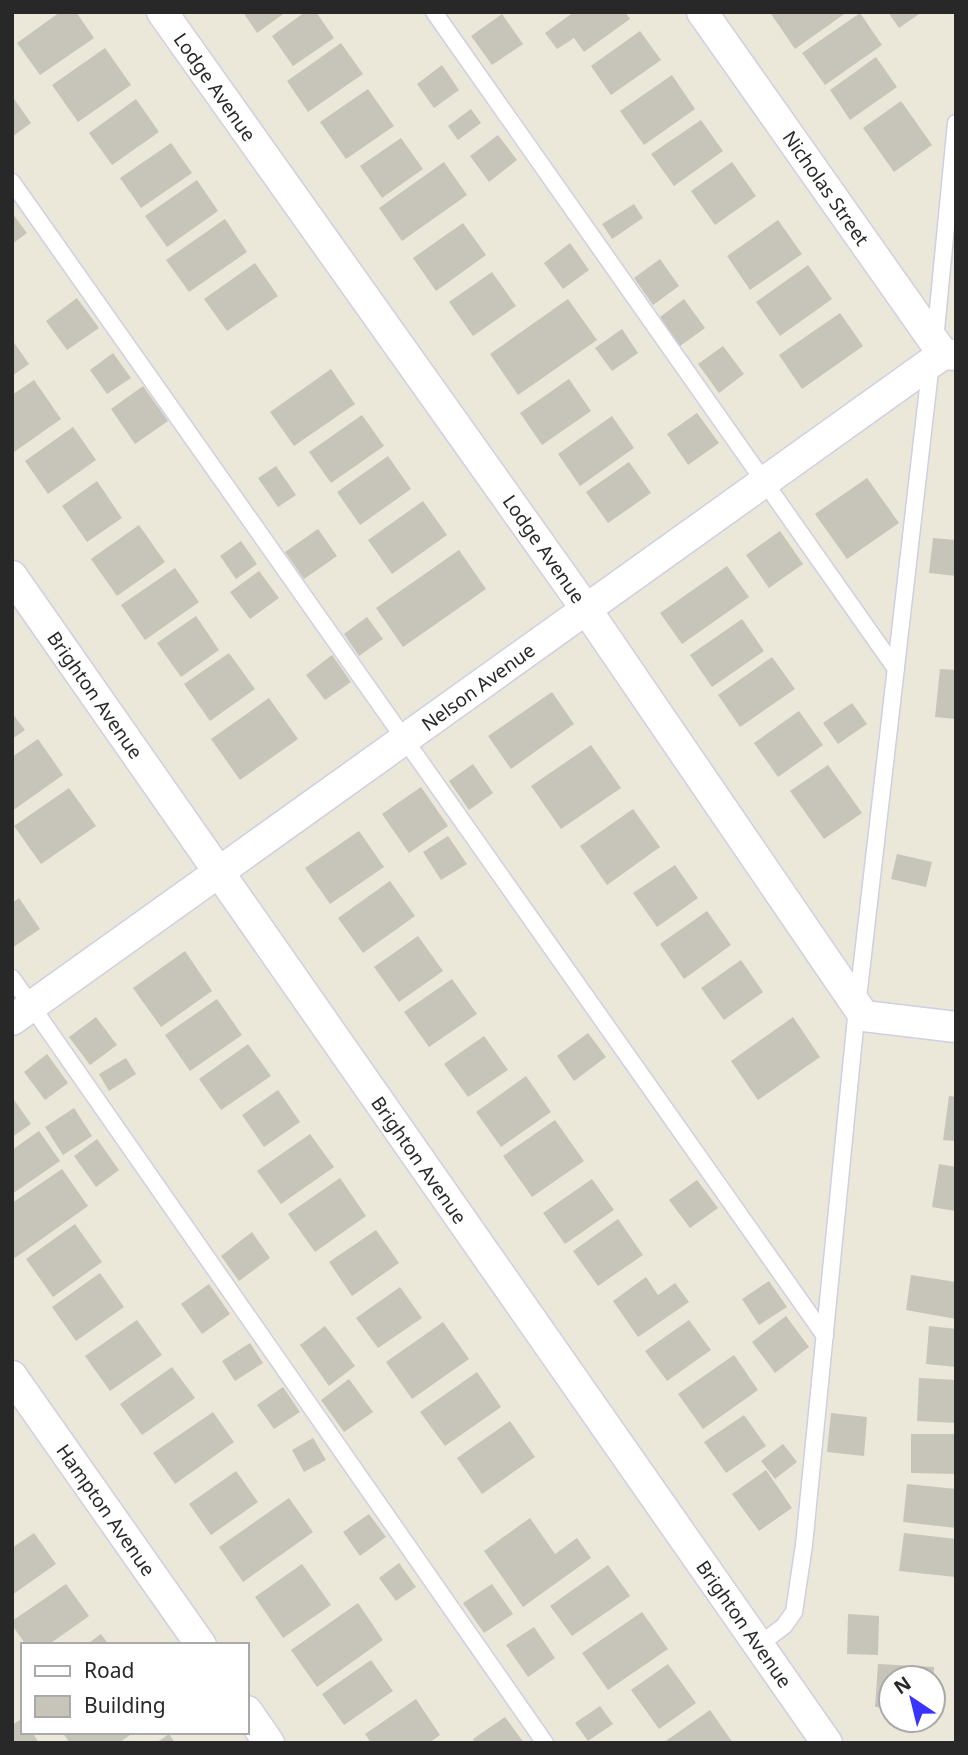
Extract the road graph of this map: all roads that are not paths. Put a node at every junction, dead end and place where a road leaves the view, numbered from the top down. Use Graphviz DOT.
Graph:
graph roads {
  1 [pos="162,12"];
  2 [pos="434,12"];
  3 [pos="702,12"];
  4 [pos="956,123"];
  5 [pos="12,182"];
  6 [pos="941,353"];
  7 [pos="764,482"];
  8 [pos="12,576"];
  9 [pos="586,609"];
  10 [pos="896,669"];
  11 [pos="404,739"];
  12 [pos="218,873"];
  13 [pos="12,978"];
  14 [pos="857,1007"];
  15 [pos="22,1013"];
  16 [pos="956,1027"];
  17 [pos="825,1336"];
  18 [pos="12,1376"];
  19 [pos="200,1643"];
  20 [pos="759,1646"];
  21 [pos="248,1712"];
  22 [pos="269,1743"];
  23 [pos="545,1743"];
  24 [pos="827,1743"];
  1 -- 9 [label="street, Lodge Avenue"];
  2 -- 7 [label="lane"];
  3 -- 6 [label="street, Nicholas Street"];
  4 -- 6 [label="lane"];
  5 -- 11 [label="lane"];
  6 -- 7 [label="street, Nelson Avenue"];
  6 -- 10 [label="lane"];
  7 -- 9 [label="street, Nelson Avenue"];
  7 -- 10 [label="lane"];
  8 -- 12 [label="street, Brighton Avenue"];
  9 -- 11 [label="street, Nelson Avenue"];
  9 -- 14 [label="street, Lodge Avenue"];
  10 -- 14 [label="lane"];
  11 -- 12 [label="street, Nelson Avenue"];
  11 -- 17 [label="lane"];
  12 -- 15 [label="street, Nelson Avenue"];
  12 -- 20 [label="street, Brighton Avenue"];
  13 -- 15 [label="lane"];
  14 -- 16 [label="street"];
  14 -- 17 [label="lane"];
  15 -- 23 [label="lane"];
  17 -- 20 [label="lane"];
  18 -- 19 [label="street, Hampton Avenue"];
  20 -- 24 [label="street, Brighton Avenue"];
  21 -- 22 [label="street"];
}
